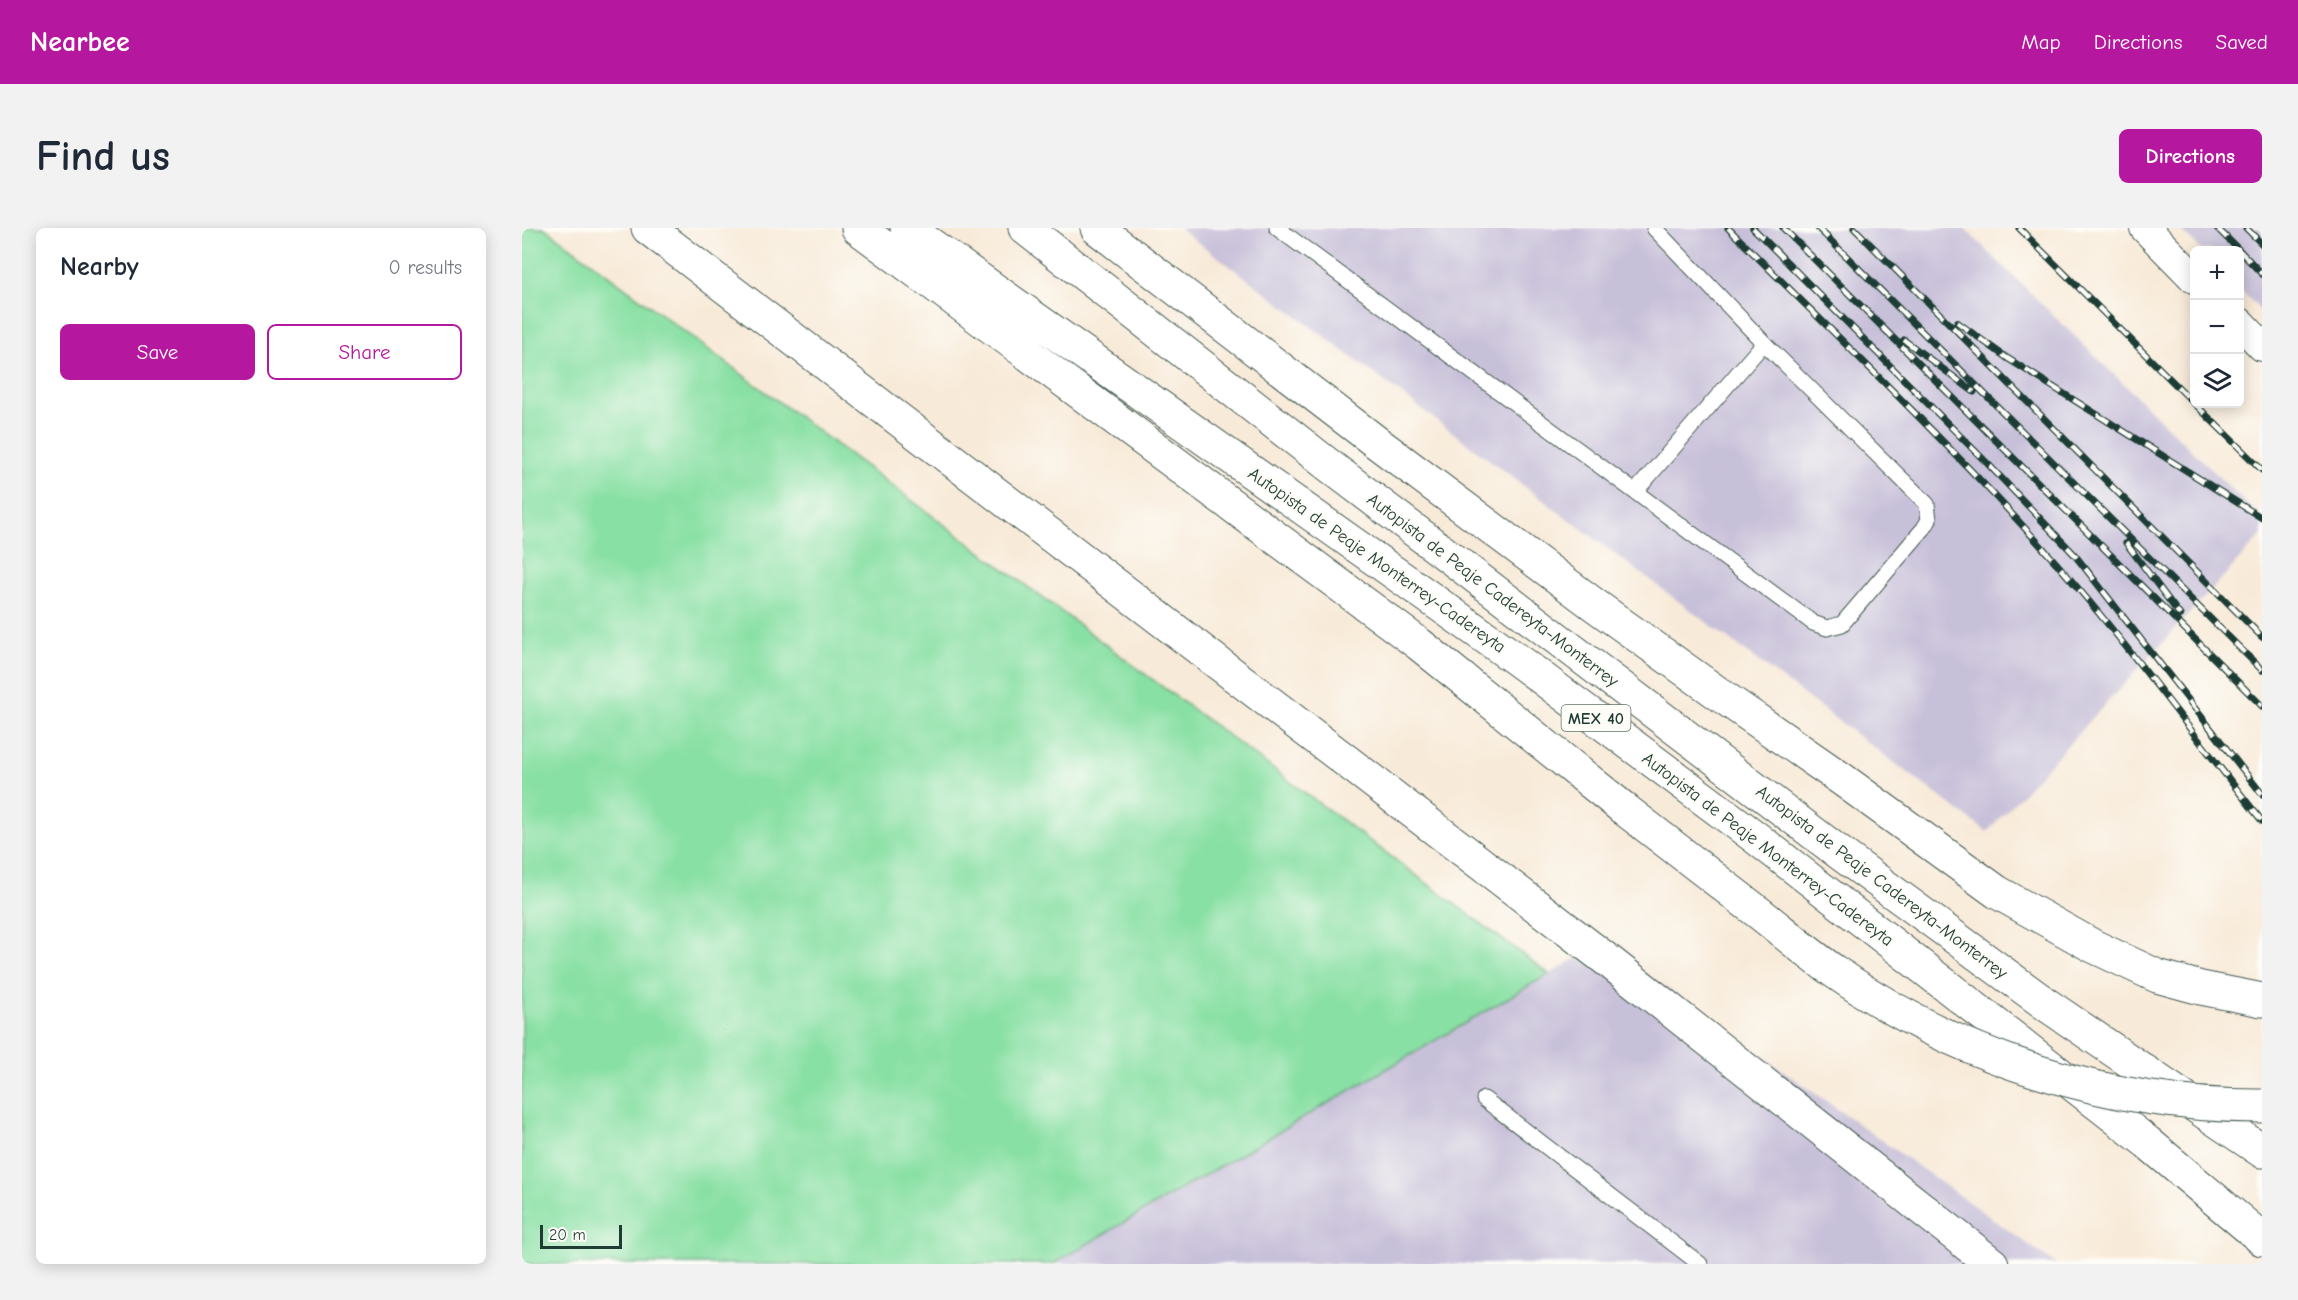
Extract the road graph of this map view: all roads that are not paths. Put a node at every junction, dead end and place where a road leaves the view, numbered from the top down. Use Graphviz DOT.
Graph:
graph roads {
  1 [pos="648,228"];
  2 [pos="858,228"];
  3 [pos="907,228"];
  4 [pos="1025,228"];
  5 [pos="1097,228"];
  6 [pos="1277,228"];
  7 [pos="1654,228"];
  8 [pos="2145,228"];
  9 [pos="2190,274"];
  10 [pos="2244,327"];
  11 [pos="1764,343"];
  12 [pos="2262,346"];
  13 [pos="1635,492"];
  14 [pos="2262,1000"];
  15 [pos="1484,1099"];
  16 [pos="2262,1106"];
  17 [pos="2262,1151"];
  18 [pos="2262,1239"];
  19 [pos="1700,1264"];
  20 [pos="1992,1264"];
  1 -- 20 [label="main road"];
  2 -- 16 [label="main road, bridge"];
  3 -- 18 [label="main road, Autopista de Peaje Monterrey-Cadereyta / MEX 40"];
  4 -- 17 [label="main road, Autopista de Peaje Cadereyta-Monterrey / MEX 40"];
  5 -- 14 [label="main road"];
  6 -- 13 [label="lane"];
  7 -- 11 [label="lane"];
  8 -- 9 [label="street"];
  10 -- 12 [label="street"];
  11 -- 13 [label="lane"];
  11 -- 13 [label="lane"];
  15 -- 19 [label="lane"];
}
